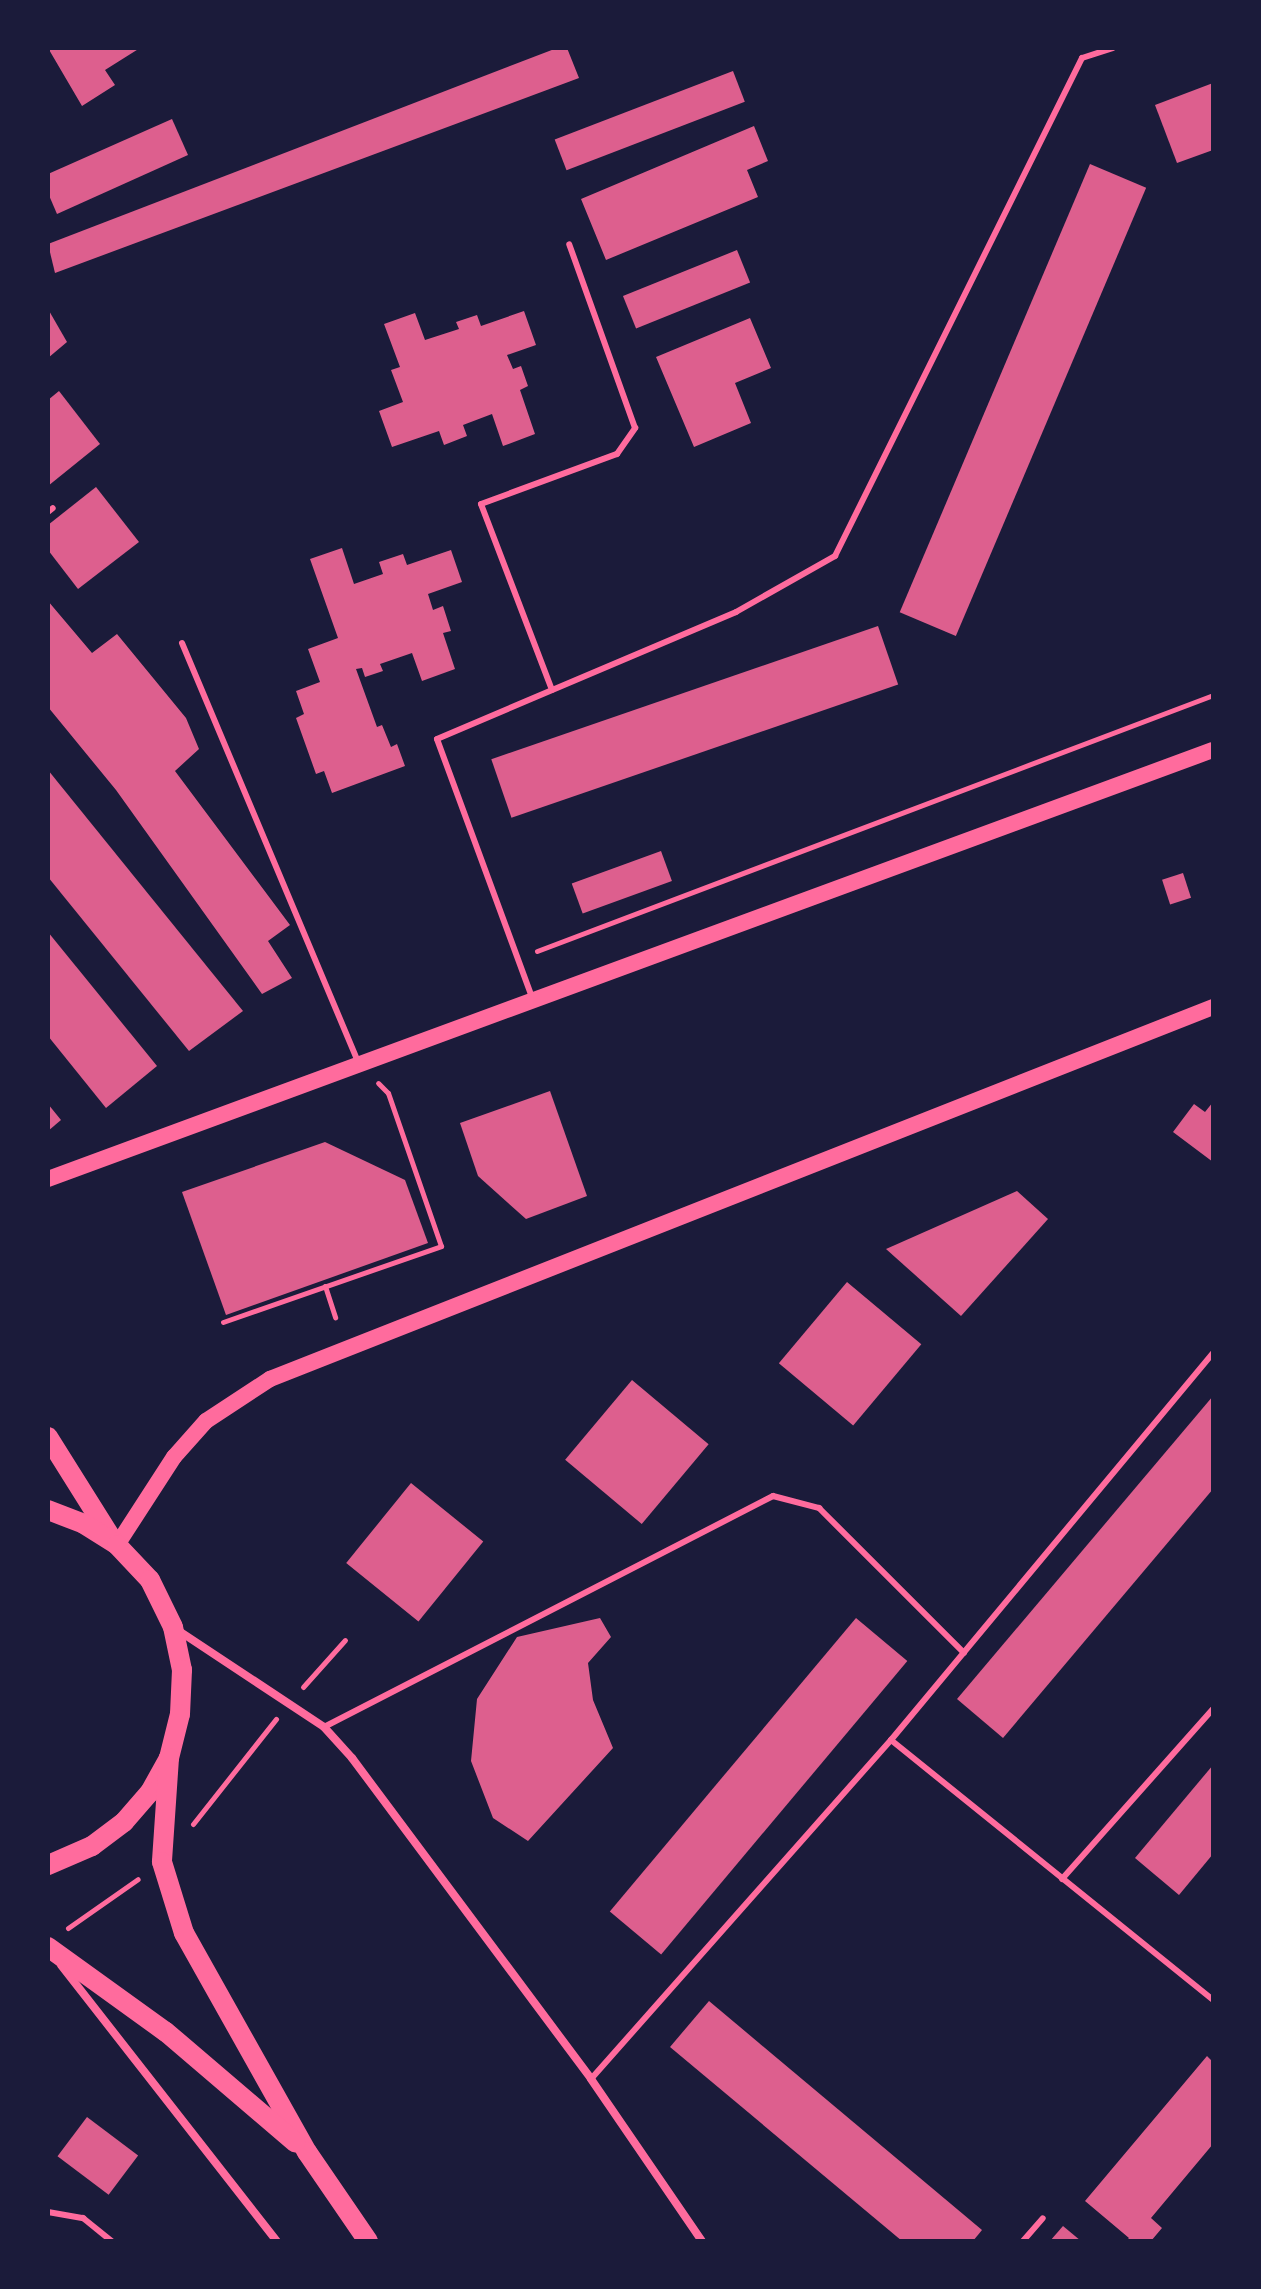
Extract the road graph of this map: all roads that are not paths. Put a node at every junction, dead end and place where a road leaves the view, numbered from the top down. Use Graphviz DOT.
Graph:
graph roads {
  1 [pos="1112,48"];
  2 [pos="569,244"];
  3 [pos="182,643"];
  4 [pos="552,690"];
  5 [pos="1213,750"];
  6 [pos="533,1001"];
  7 [pos="1213,1007"];
  8 [pos="359,1064"];
  9 [pos="48,1179"];
  10 [pos="1213,1353"];
  11 [pos="48,1437"];
  12 [pos="48,1510"];
  13 [pos="117,1545"];
  14 [pos="173,1627"];
  15 [pos="964,1653"];
  16 [pos="1213,1709"];
  17 [pos="324,1727"];
  18 [pos="891,1740"];
  19 [pos="169,1758"];
  20 [pos="48,1865"];
  21 [pos="1062,1879"];
  22 [pos="52,1943"];
  23 [pos="1213,2000"];
  24 [pos="591,2079"];
  25 [pos="307,2152"];
  26 [pos="48,2212"];
  27 [pos="1043,2218"];
  28 [pos="111,2241"];
  29 [pos="277,2241"];
  30 [pos="368,2241"];
  31 [pos="702,2241"];
  32 [pos="1023,2241"];
  1 -- 4 [label="lane"];
  2 -- 4 [label="lane"];
  3 -- 8 [label="lane"];
  4 -- 6 [label="lane"];
  5 -- 6 [label="main road"];
  6 -- 8 [label="main road"];
  7 -- 13 [label="main road"];
  8 -- 9 [label="main road"];
  10 -- 15 [label="lane"];
  11 -- 13 [label="main road"];
  12 -- 13 [label="main road"];
  13 -- 14 [label="main road"];
  14 -- 17 [label="street"];
  14 -- 19 [label="main road"];
  15 -- 17 [label="lane"];
  15 -- 18 [label="lane"];
  16 -- 21 [label="lane"];
  17 -- 24 [label="street"];
  18 -- 21 [label="lane"];
  18 -- 24 [label="lane"];
  19 -- 20 [label="main road"];
  19 -- 25 [label="main road"];
  21 -- 23 [label="lane"];
  22 -- 25 [label="main road"];
  22 -- 29 [label="street"];
  24 -- 31 [label="street"];
  25 -- 30 [label="main road"];
  26 -- 28 [label="lane"];
  27 -- 32 [label="lane"];
}
